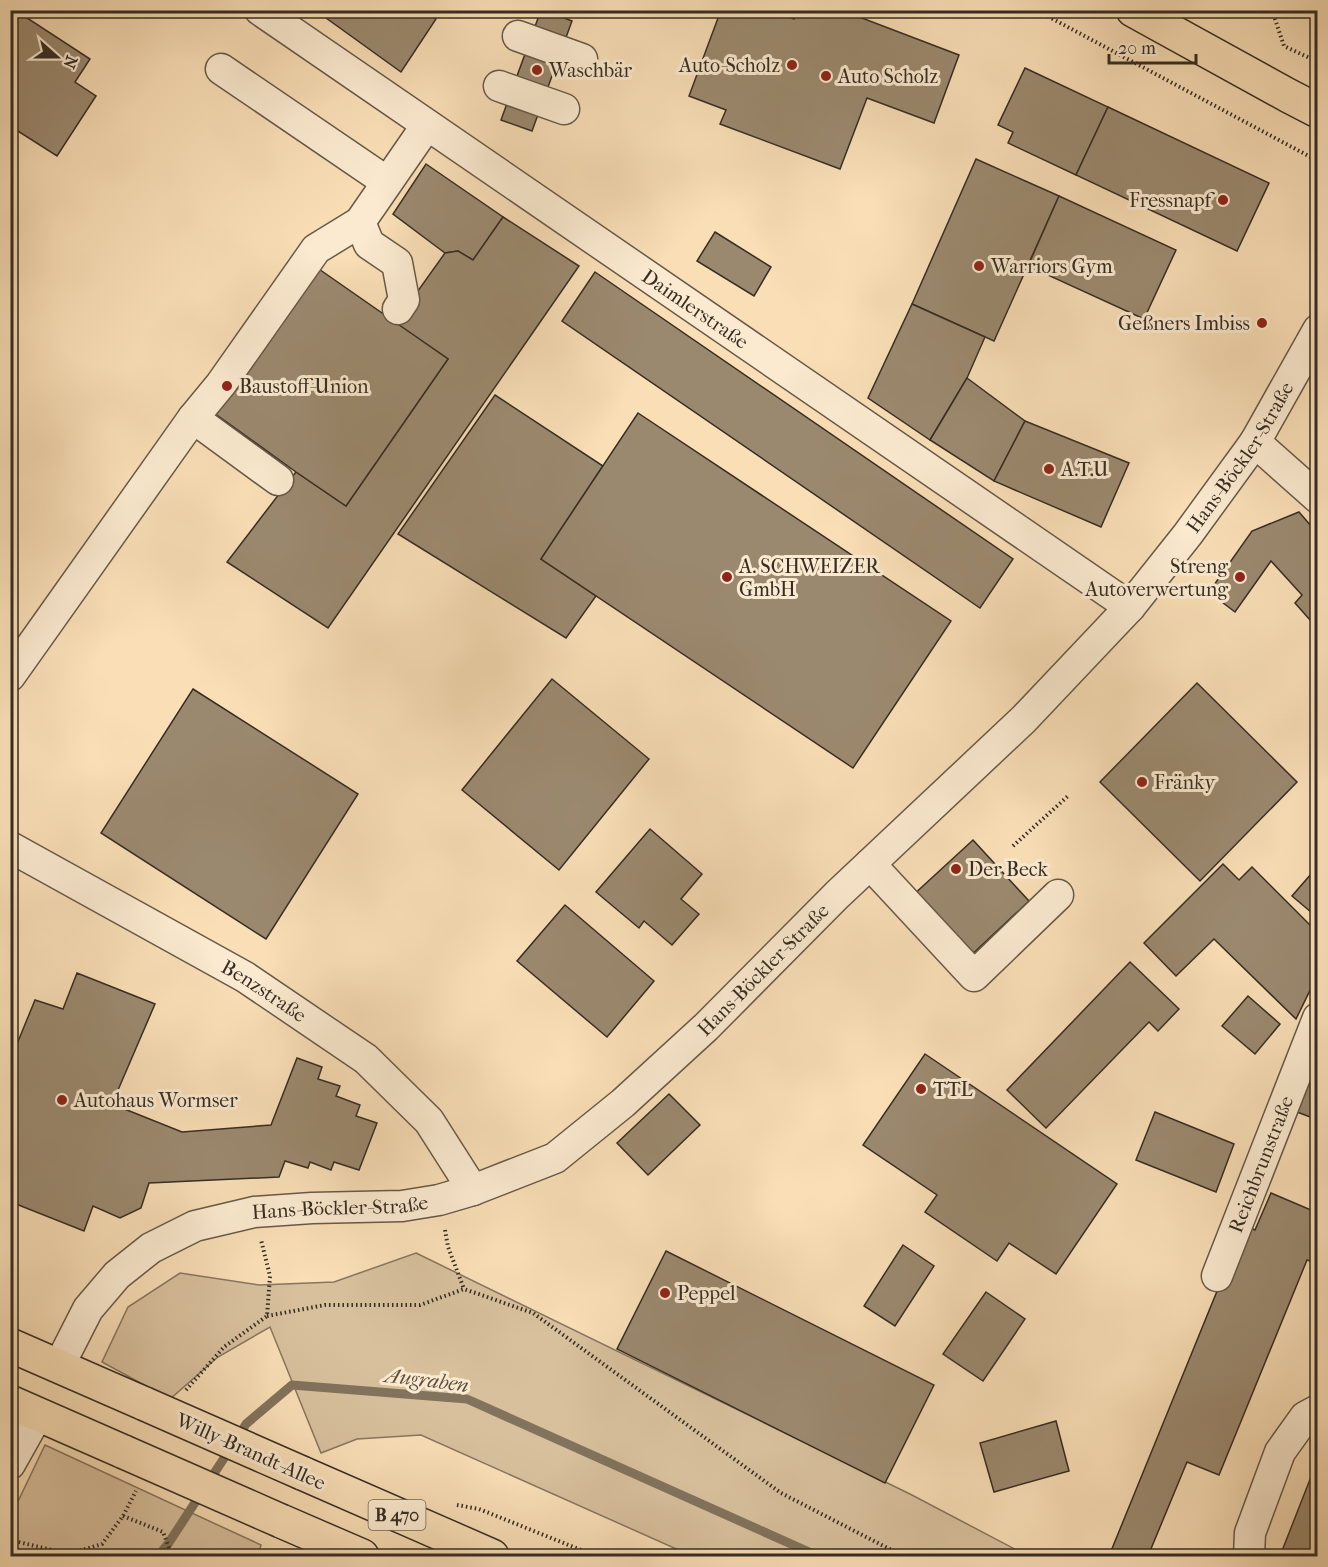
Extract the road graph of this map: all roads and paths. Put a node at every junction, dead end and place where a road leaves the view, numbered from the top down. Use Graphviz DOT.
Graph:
graph roads {
  1 [pos="260,10"];
  2 [pos="1036,10"];
  3 [pos="1133,10"];
  4 [pos="1272,10"];
  5 [pos="582,59"];
  6 [pos="1317,62"];
  7 [pos="221,69"];
  8 [pos="1303,93"];
  9 [pos="496,95"];
  10 [pos="1317,111"];
  11 [pos="561,118"];
  12 [pos="427,125"];
  13 [pos="1317,161"];
  14 [pos="387,182"];
  15 [pos="360,222"];
  16 [pos="398,309"];
  17 [pos="1317,330"];
  18 [pos="193,418"];
  19 [pos="1255,442"];
  20 [pos="278,480"];
  21 [pos="1317,498"];
  22 [pos="1130,608"];
  23 [pos="10,676"];
  24 [pos="1068,796"];
  25 [pos="1013,846"];
  26 [pos="10,848"];
  27 [pos="870,864"];
  28 [pos="1058,895"];
  29 [pos="1317,1018"];
  30 [pos="473,1190"];
  31 [pos="440,1200"];
  32 [pos="254,1212"];
  33 [pos="1217,1276"];
  34 [pos="464,1288"];
  35 [pos="267,1316"];
  36 [pos="10,1345"];
  37 [pos="59,1366"];
  38 [pos="182,1397"];
  39 [pos="24,1408"];
  40 [pos="1317,1410"];
  41 [pos="10,1464"];
  42 [pos="137,1489"];
  43 [pos="123,1516"];
  44 [pos="10,1540"];
  45 [pos="172,1557"];
  46 [pos="362,1557"];
  47 [pos="492,1557"];
  48 [pos="903,1557"];
  49 [pos="1249,1557"];
  1 -- 12 [label="street, Daimlerstraße"];
  2 -- 13 [label="path"];
  3 -- 8 [label="main road"];
  4 -- 6 [label="path"];
  5 -- 5 [label="street"];
  7 -- 14 [label="street"];
  8 -- 10 [label="main road"];
  9 -- 11 [label="street"];
  12 -- 14 [label="street"];
  12 -- 22 [label="street, Daimlerstraße"];
  14 -- 15 [label="street"];
  15 -- 16 [label="street"];
  15 -- 18 [label="street"];
  17 -- 19 [label="street, Hans-Böckler-Straße"];
  18 -- 20 [label="street"];
  18 -- 23 [label="street"];
  19 -- 21 [label="street"];
  19 -- 22 [label="street, Hans-Böckler-Straße"];
  22 -- 27 [label="street, Hans-Böckler-Straße"];
  24 -- 25 [label="path"];
  26 -- 30 [label="street, Benzstraße"];
  27 -- 28 [label="street"];
  27 -- 30 [label="street, Hans-Böckler-Straße"];
  29 -- 33 [label="street, Reichbrunstraße"];
  30 -- 31 [label="street, Hans-Böckler-Straße"];
  31 -- 32 [label="street, Hans-Böckler-Straße"];
  31 -- 34 [label="path"];
  32 -- 35 [label="path"];
  32 -- 37 [label="street, Hans-Böckler-Straße"];
  34 -- 35 [label="path"];
  34 -- 48 [label="path"];
  35 -- 38 [label="path"];
  36 -- 37 [label="main road, Willy-Brandt-Allee / B 470"];
  37 -- 39 [label="main road"];
  37 -- 47 [label="main road, Willy-Brandt-Allee / B 470, bridge"];
  39 -- 41 [label="street"];
  39 -- 46 [label="main road, B 470, bridge"];
  40 -- 49 [label="street"];
  42 -- 43 [label="path"];
  43 -- 44 [label="path"];
  43 -- 45 [label="path"];
}
